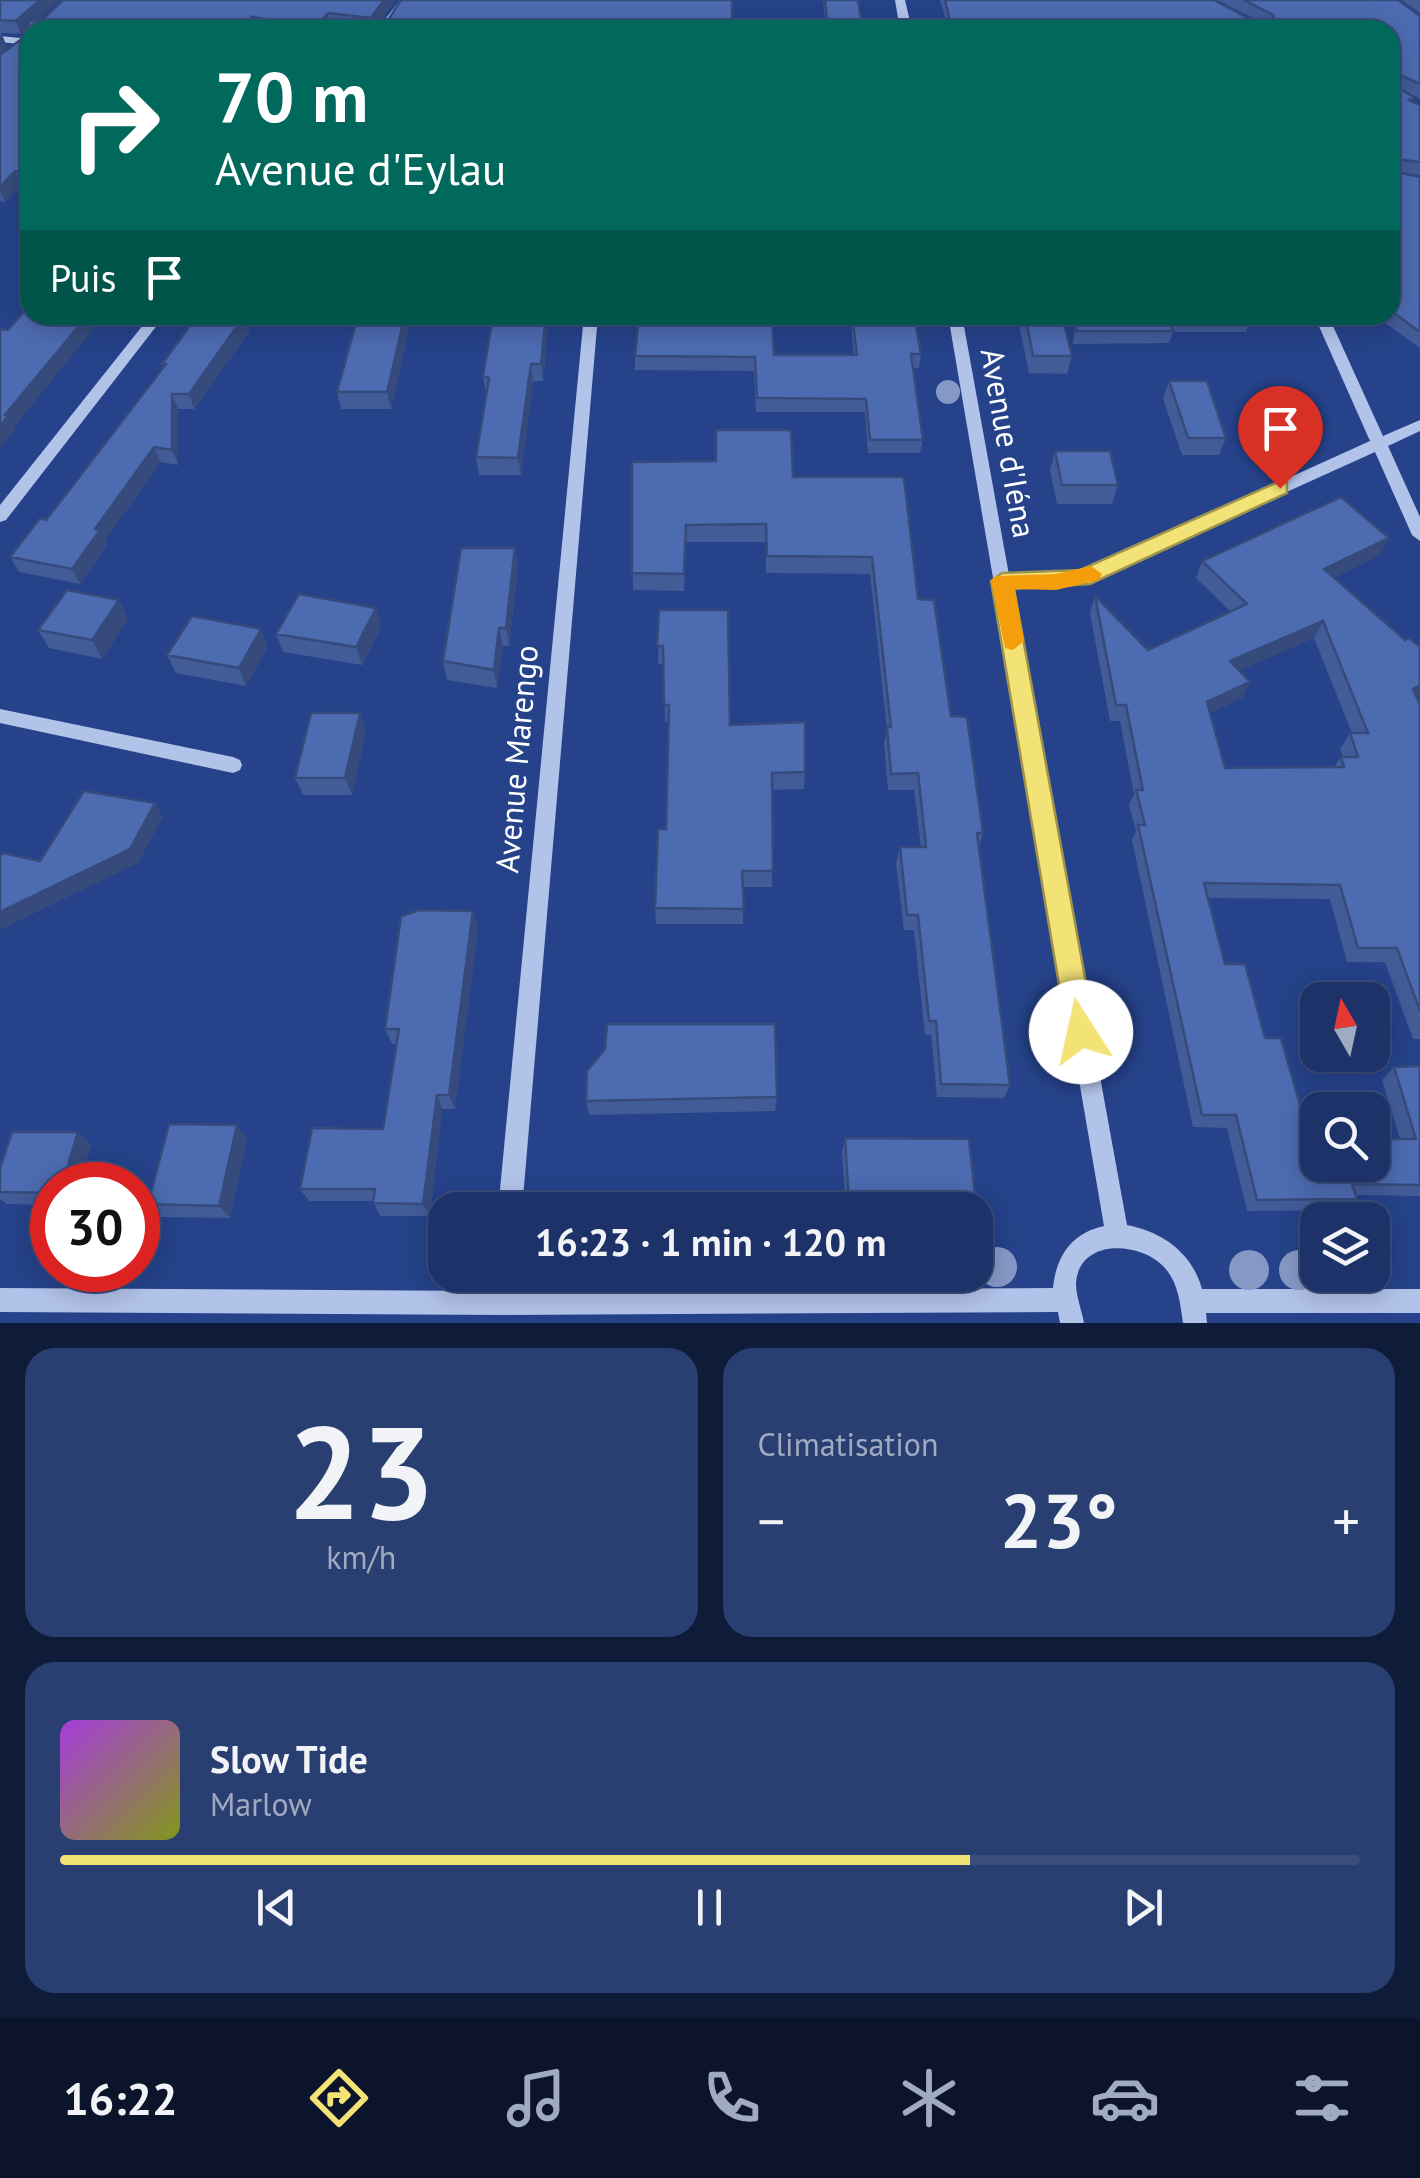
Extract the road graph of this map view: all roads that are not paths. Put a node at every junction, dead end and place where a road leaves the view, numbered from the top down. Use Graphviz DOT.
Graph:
graph roads {
  1 [pos="406,0"];
  2 [pos="390,20"];
  3 [pos="20,47"];
  4 [pos="12,54"];
  5 [pos="150,325"];
  6 [pos="590,325"];
  7 [pos="957,325"];
  8 [pos="1326,325"];
  9 [pos="1420,425"];
  10 [pos="1379,443"];
  11 [pos="0,516"];
  12 [pos="1420,534"];
  13 [pos="1002,581"];
  14 [pos="0,716"];
  15 [pos="233,765"];
  16 [pos="512,1192"];
  17 [pos="1117,1232"];
  18 [pos="503,1292"];
  19 [pos="0,1300"];
  20 [pos="1420,1301"];
  21 [pos="502,1303"];
  22 [pos="1068,1311"];
  23 [pos="1196,1312"];
  1 -- 2 [label="street"];
  3 -- 4 [label="street"];
  5 -- 11 [label="street"];
  6 -- 16 [label="street, Avenue Marengo"];
  7 -- 13 [label="street, Avenue d'Iéna"];
  8 -- 10 [label="street"];
  9 -- 10 [label="street"];
  10 -- 12 [label="street"];
  10 -- 13 [label="street"];
  13 -- 17 [label="street, Avenue d'Iéna"];
  14 -- 15 [label="street"];
  17 -- 22 [label="street"];
  17 -- 23 [label="street"];
  18 -- 21 [label="street"];
  19 -- 21 [label="street"];
  20 -- 23 [label="street"];
  21 -- 22 [label="street"];
}
